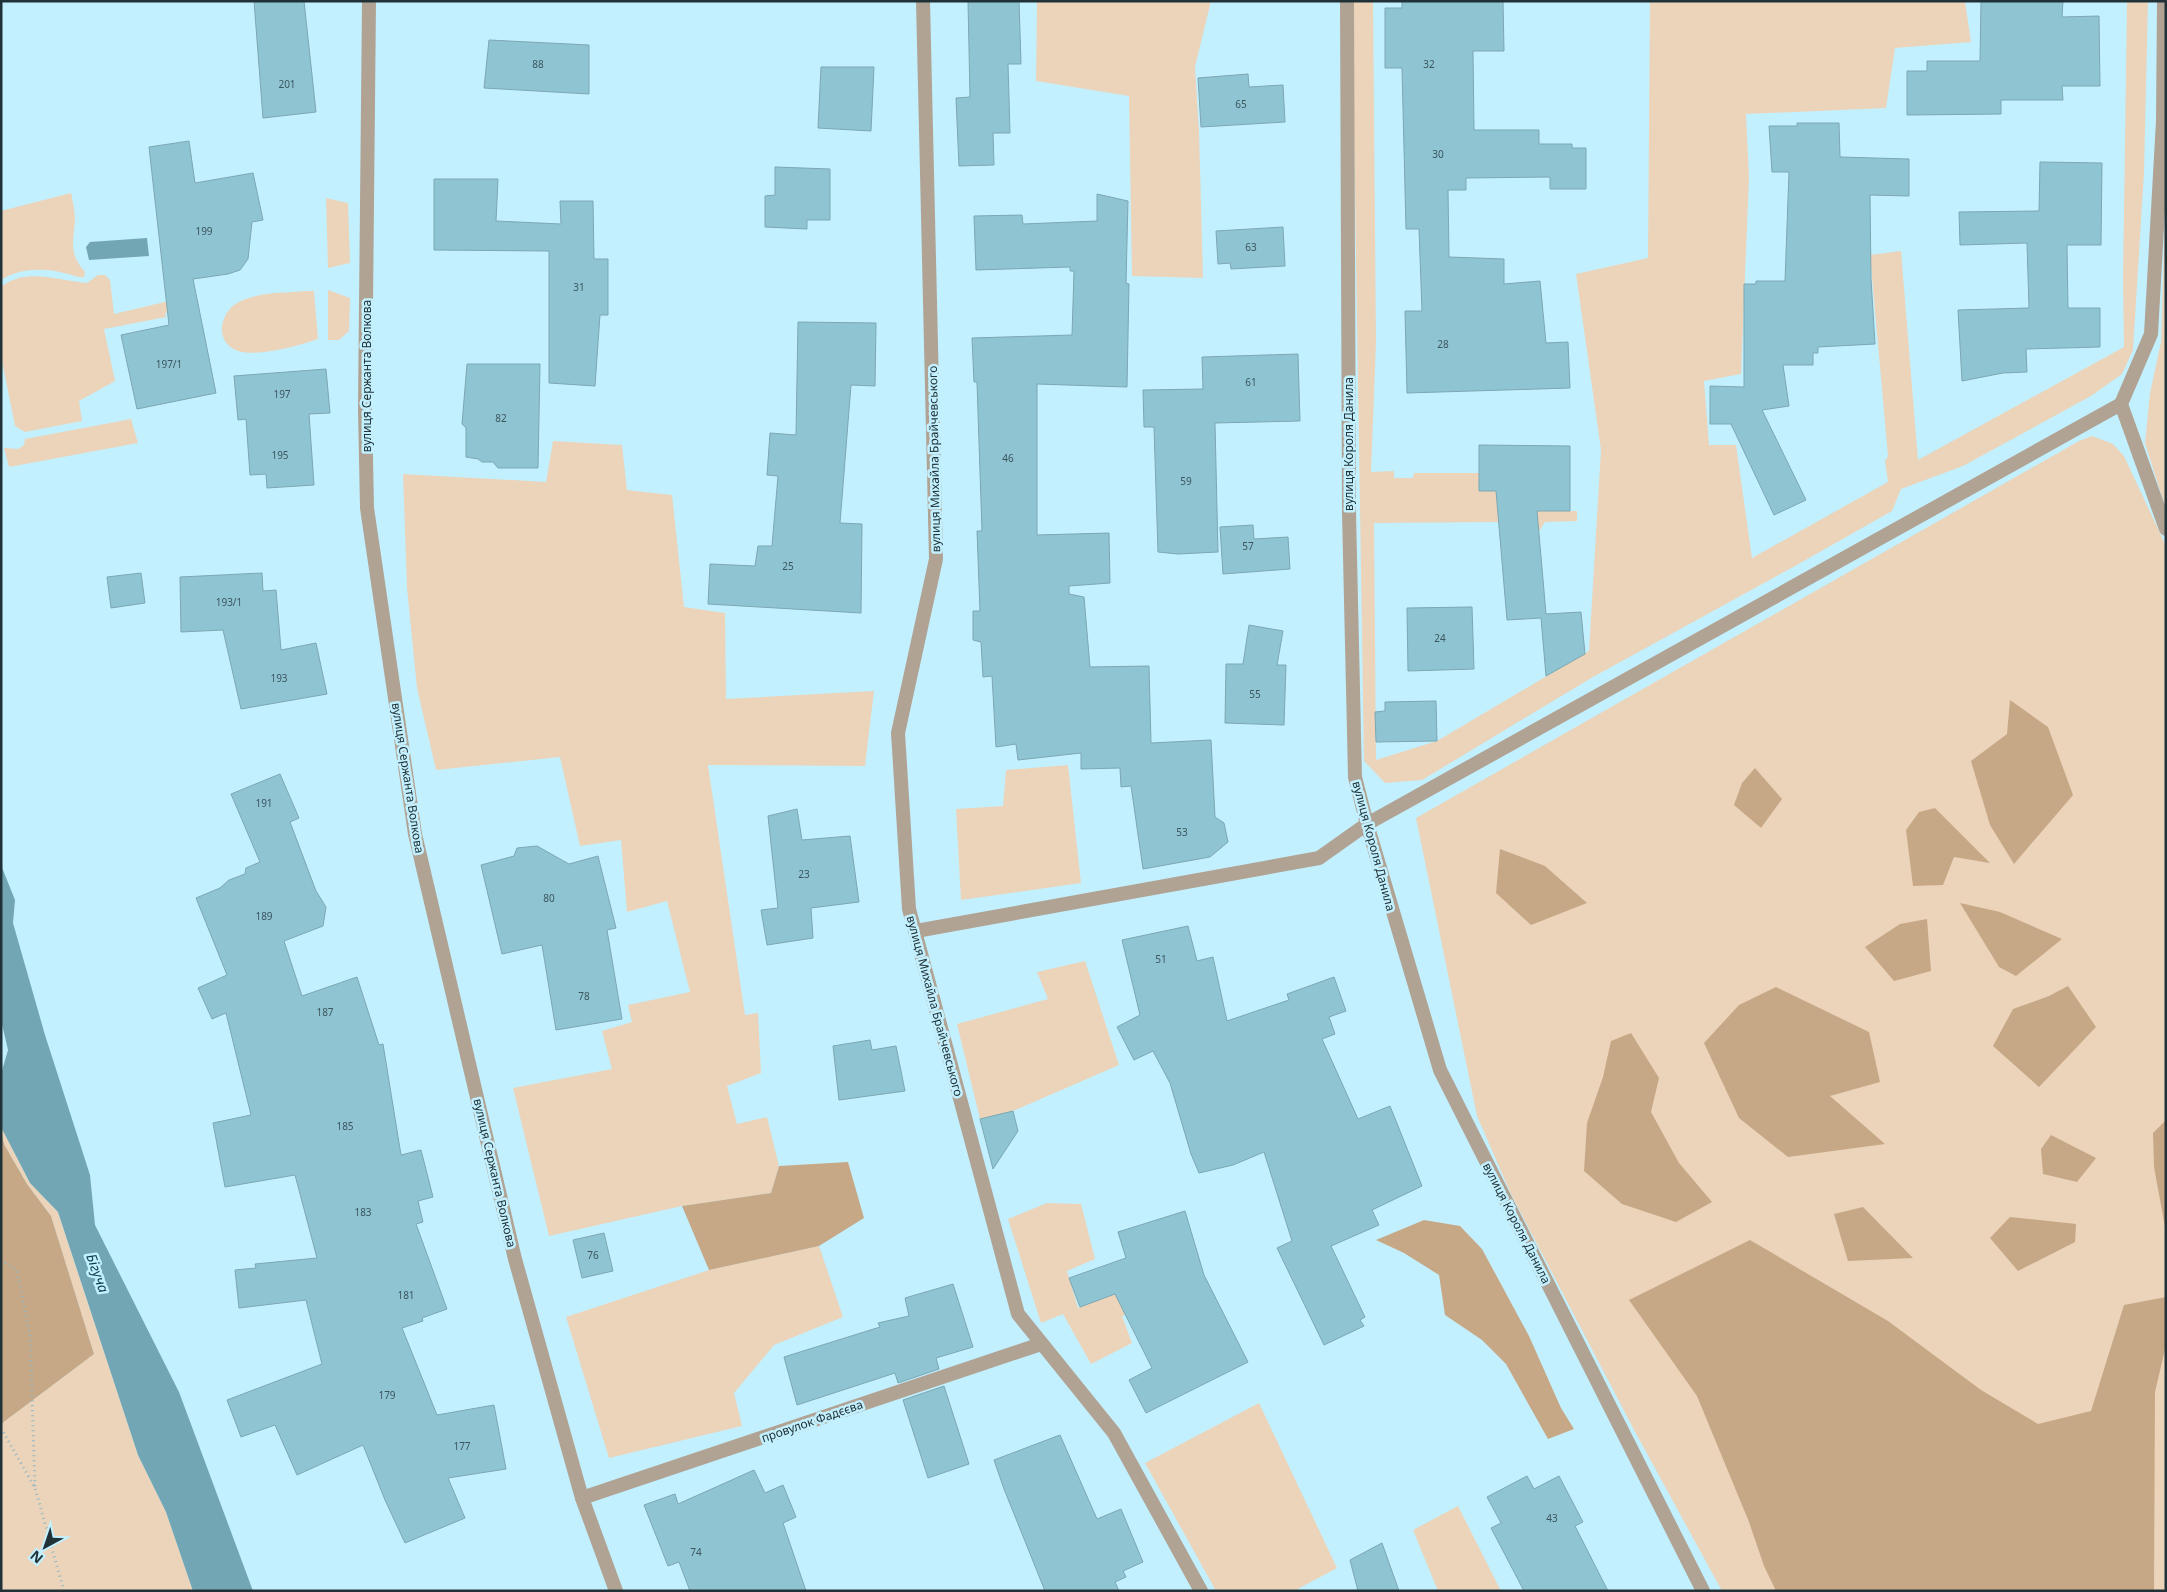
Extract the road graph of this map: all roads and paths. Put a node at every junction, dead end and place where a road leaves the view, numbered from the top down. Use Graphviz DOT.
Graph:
graph roads {
  1 [pos="369,1"];
  2 [pos="923,1"];
  3 [pos="1347,1"];
  4 [pos="2164,1"];
  5 [pos="2121,404"];
  6 [pos="2166,529"];
  7 [pos="1366,824"];
  8 [pos="916,931"];
  9 [pos="1,1260"];
  10 [pos="1041,1344"];
  11 [pos="1,1428"];
  12 [pos="34,1488"];
  13 [pos="582,1498"];
  14 [pos="64,1591"];
  15 [pos="616,1591"];
  16 [pos="1201,1591"];
  17 [pos="1704,1591"];
  1 -- 13 [label="street, вулиця Сержанта Волкова"];
  2 -- 8 [label="street, вулиця Михайла Брайчевського"];
  3 -- 7 [label="street, вулиця Короля Данила"];
  4 -- 5 [label="street"];
  5 -- 6 [label="street"];
  5 -- 7 [label="street"];
  7 -- 8 [label="street"];
  7 -- 17 [label="street, вулиця Короля Данила"];
  8 -- 10 [label="street, вулиця Михайла Брайчевського"];
  9 -- 12 [label="path"];
  10 -- 13 [label="street, провулок Фадєєва"];
  10 -- 16 [label="street, вулиця Михайла Брайчевського"];
  11 -- 12 [label="path"];
  12 -- 14 [label="path"];
  13 -- 15 [label="street, вулиця Сержанта Волкова"];
}
